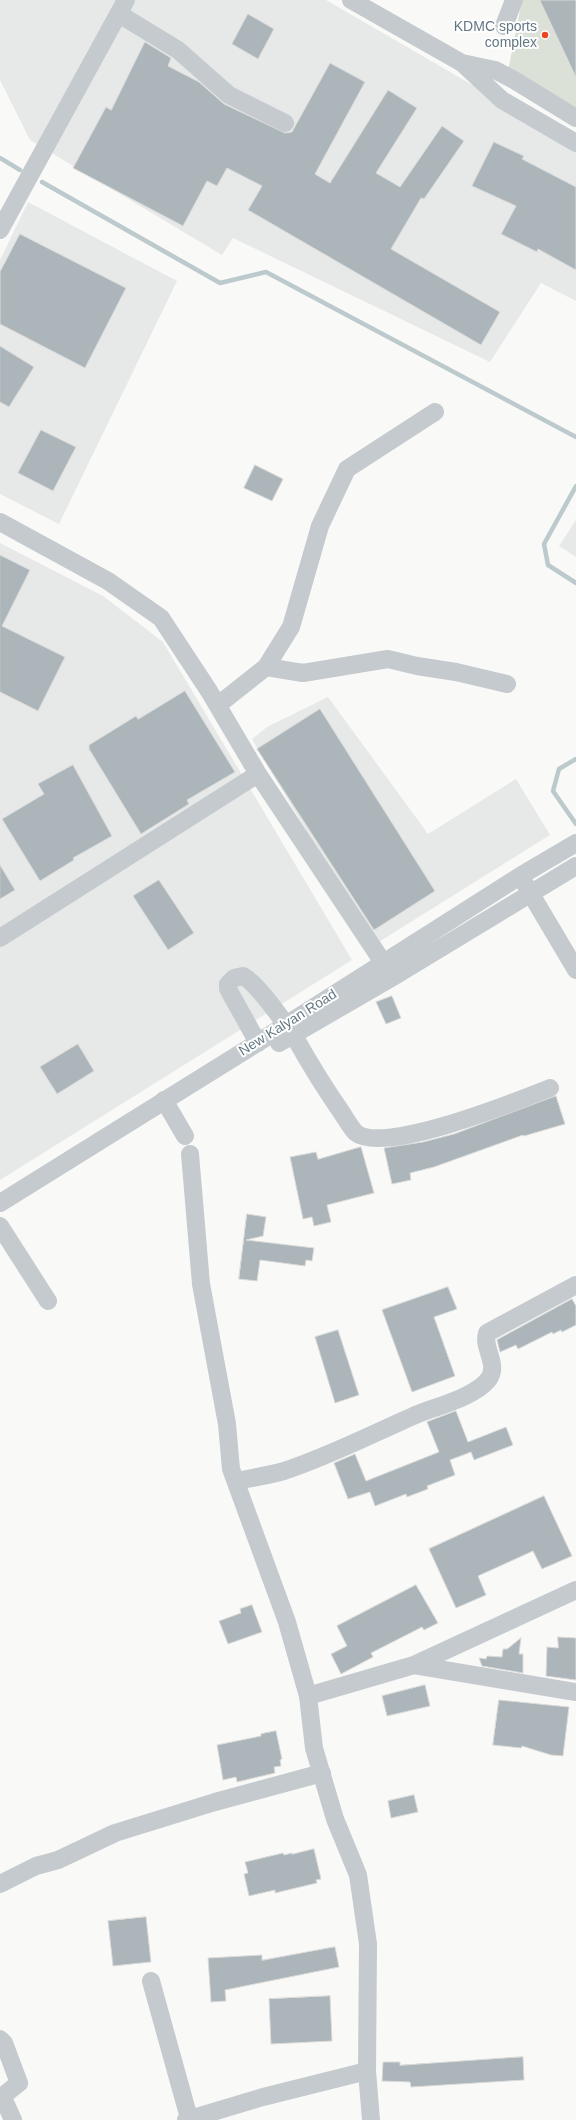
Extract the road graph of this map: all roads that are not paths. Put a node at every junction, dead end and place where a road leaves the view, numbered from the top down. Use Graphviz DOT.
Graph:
graph roads {
  1 [pos="351,0"];
  2 [pos="514,0"];
  3 [pos="123,7"];
  4 [pos="504,26"];
  5 [pos="462,63"];
  6 [pos="576,118"];
  7 [pos="285,123"];
  8 [pos="576,143"];
  9 [pos="0,230"];
  10 [pos="435,412"];
  11 [pos="0,522"];
  12 [pos="266,667"];
  13 [pos="507,684"];
  14 [pos="218,705"];
  15 [pos="258,774"];
  16 [pos="576,843"];
  17 [pos="576,866"];
  18 [pos="520,876"];
  19 [pos="531,894"];
  20 [pos="0,938"];
  21 [pos="388,970"];
  22 [pos="576,970"];
  23 [pos="289,1030"];
  24 [pos="258,1043"];
  25 [pos="550,1088"];
  26 [pos="167,1104"];
  27 [pos="186,1136"];
  28 [pos="190,1154"];
  29 [pos="0,1203"];
  30 [pos="0,1216"];
  31 [pos="0,1226"];
  32 [pos="576,1285"];
  33 [pos="48,1301"];
  34 [pos="236,1481"];
  35 [pos="576,1590"];
  36 [pos="414,1665"];
  37 [pos="576,1692"];
  38 [pos="308,1696"];
  39 [pos="322,1774"];
  40 [pos="0,1884"];
  41 [pos="151,1981"];
  42 [pos="0,2039"];
  43 [pos="367,2071"];
  44 [pos="187,2119"];
  45 [pos="13,2120"];
  46 [pos="371,2120"];
  1 -- 5 [label="street"];
  2 -- 4 [label="street"];
  3 -- 7 [label="street"];
  3 -- 9 [label="street"];
  5 -- 6 [label="street"];
  5 -- 8 [label="street"];
  10 -- 12 [label="street"];
  11 -- 14 [label="street"];
  12 -- 13 [label="street"];
  12 -- 14 [label="street"];
  14 -- 15 [label="street"];
  15 -- 20 [label="street"];
  15 -- 21 [label="street"];
  16 -- 18 [label="street, New Kalyan Road"];
  17 -- 19 [label="street, New Kalyan Road"];
  18 -- 19 [label="street"];
  18 -- 21 [label="street, New Kalyan Road"];
  19 -- 21 [label="street, New Kalyan Road"];
  19 -- 22 [label="street"];
  21 -- 23 [label="street, New Kalyan Road"];
  23 -- 24 [label="street, New Kalyan Road"];
  23 -- 24 [label="street"];
  23 -- 25 [label="street"];
  23 -- 26 [label="street, New Kalyan Road"];
  24 -- 26 [label="street, New Kalyan Road"];
  26 -- 27 [label="street"];
  26 -- 29 [label="street, New Kalyan Road"];
  26 -- 30 [label="street, New Kalyan Road"];
  28 -- 34 [label="street"];
  31 -- 33 [label="street"];
  32 -- 34 [label="street"];
  34 -- 38 [label="street"];
  35 -- 36 [label="street"];
  36 -- 37 [label="street"];
  36 -- 38 [label="street"];
  38 -- 39 [label="street"];
  39 -- 40 [label="street"];
  39 -- 43 [label="street"];
  41 -- 44 [label="street"];
  42 -- 45 [label="street"];
  43 -- 44 [label="street"];
  43 -- 46 [label="street"];
}
